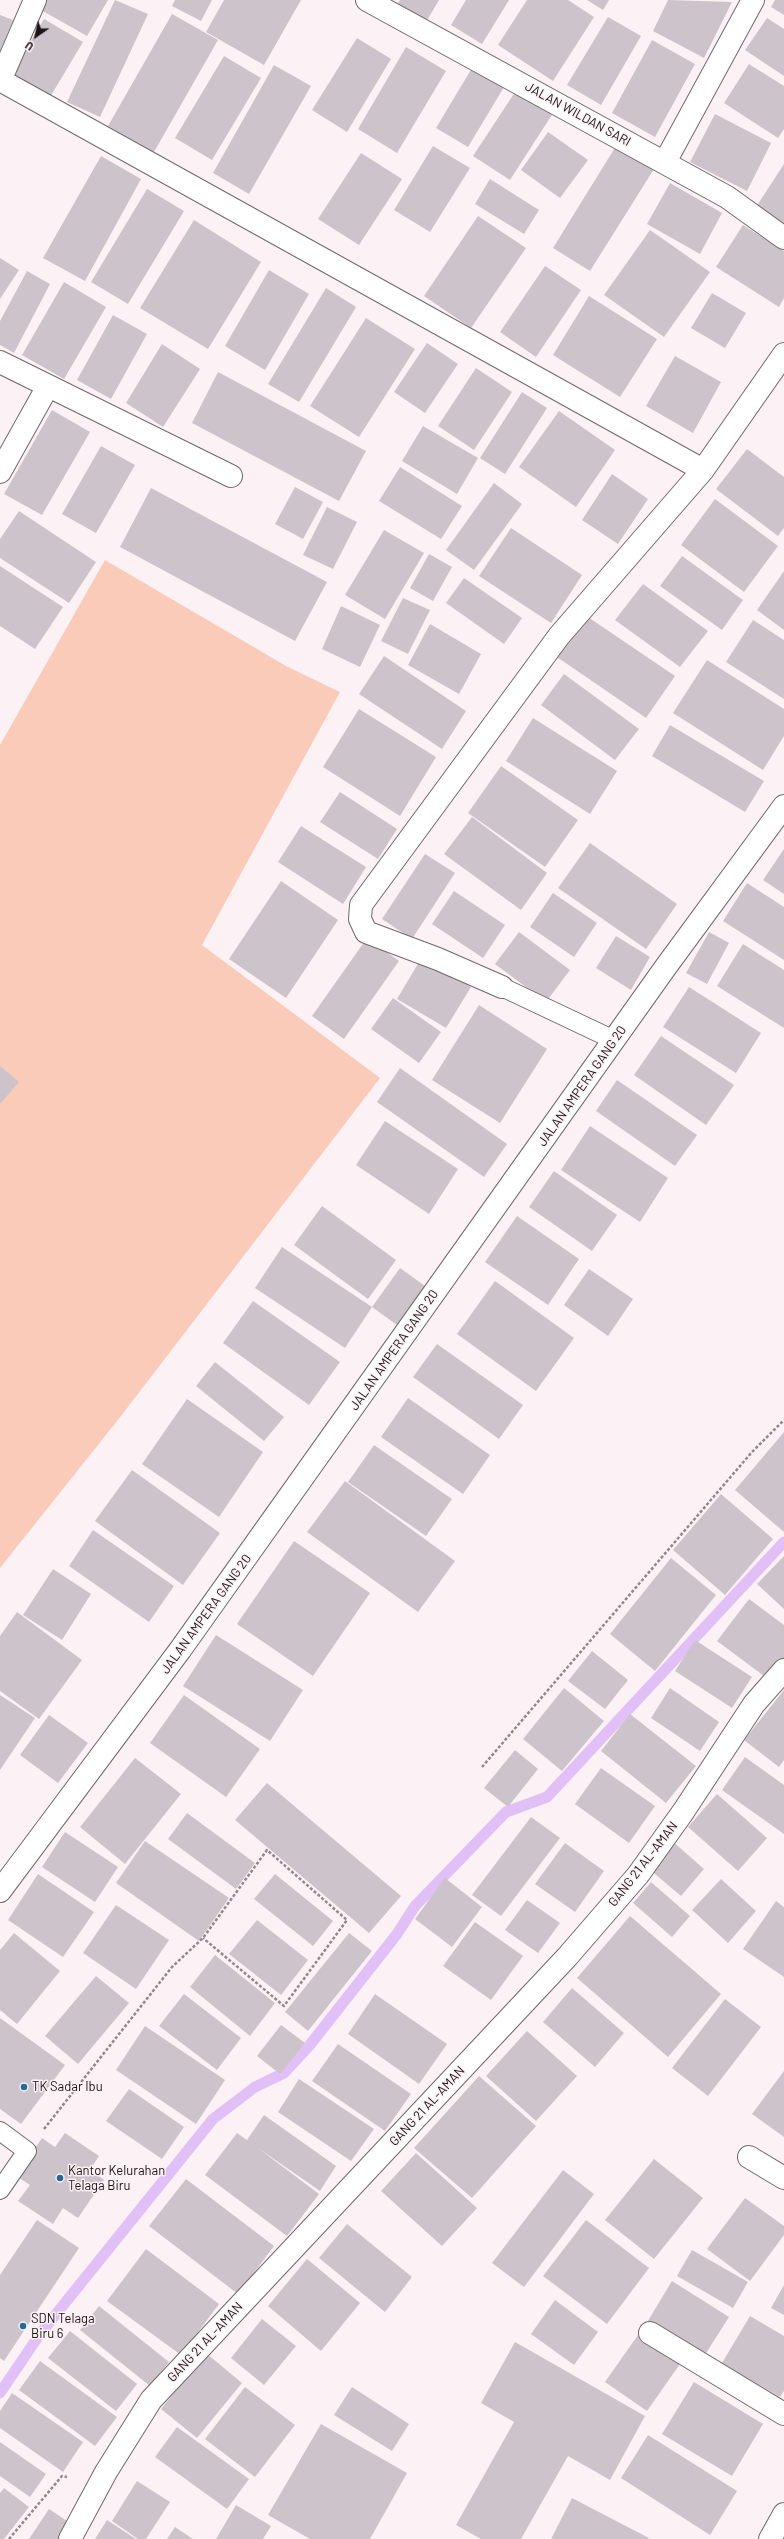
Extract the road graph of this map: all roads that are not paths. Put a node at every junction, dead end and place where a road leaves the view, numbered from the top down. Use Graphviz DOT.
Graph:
graph roads {
  1 [pos="35,0"];
  2 [pos="367,0"];
  3 [pos="748,2"];
  4 [pos="0,80"];
  5 [pos="665,162"];
  6 [pos="784,238"];
  7 [pos="784,354"];
  8 [pos="0,362"];
  9 [pos="48,386"];
  10 [pos="703,470"];
  11 [pos="0,472"];
  12 [pos="231,476"];
  13 [pos="784,806"];
  14 [pos="502,987"];
  15 [pos="614,1040"];
  16 [pos="784,1670"];
  17 [pos="0,1891"];
  18 [pos="0,2131"];
  19 [pos="749,2157"];
  20 [pos="784,2178"];
  21 [pos="0,2190"];
  22 [pos="650,2333"];
  23 [pos="784,2414"];
  24 [pos="784,2514"];
  25 [pos="70,2539"];
  26 [pos="770,2539"];
  1 -- 4 [label="street"];
  2 -- 5 [label="street, JALAN WILDAN SARI"];
  3 -- 5 [label="street"];
  4 -- 10 [label="street"];
  5 -- 6 [label="street, JALAN WILDAN SARI"];
  7 -- 10 [label="street"];
  8 -- 9 [label="street"];
  9 -- 11 [label="street"];
  9 -- 12 [label="street"];
  10 -- 14 [label="street"];
  13 -- 15 [label="street, JALAN AMPERA GANG 20"];
  14 -- 15 [label="lane"];
  15 -- 17 [label="street, JALAN AMPERA GANG 20"];
  16 -- 25 [label="street, GANG 21 AL-AMAN"];
  18 -- 21 [label="lane"];
  19 -- 20 [label="street"];
  22 -- 23 [label="street"];
  24 -- 26 [label="street"];
}
